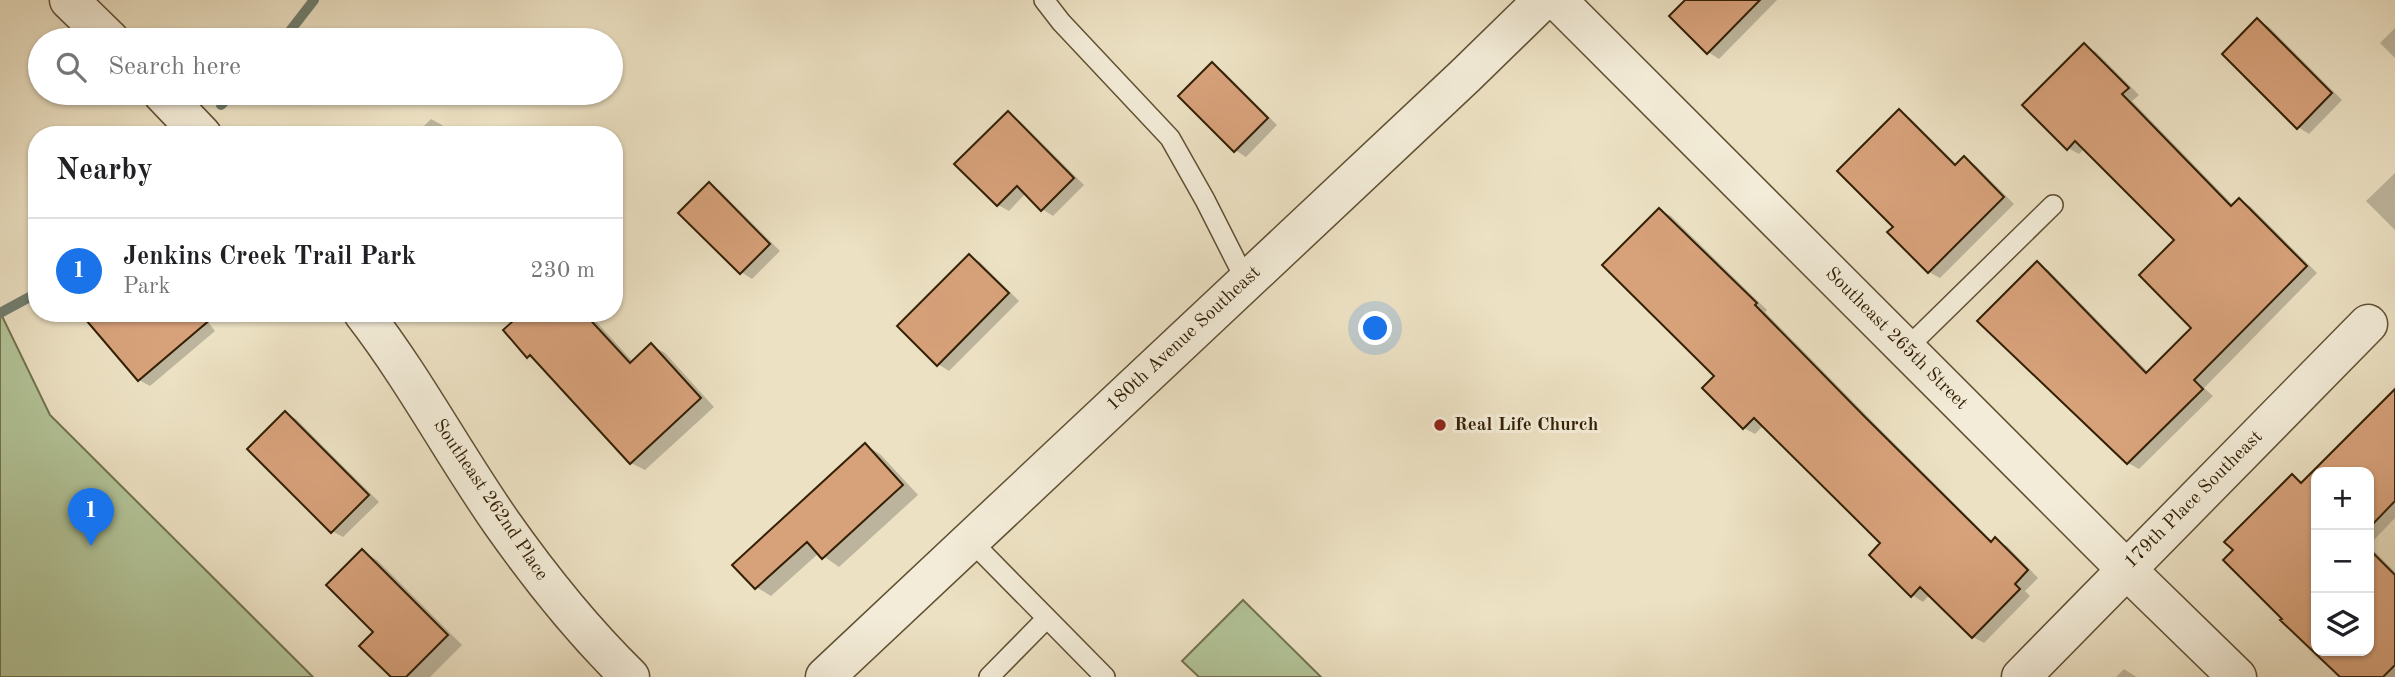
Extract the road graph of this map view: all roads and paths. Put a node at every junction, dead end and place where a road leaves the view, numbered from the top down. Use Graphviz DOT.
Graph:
graph roads {
  1 [pos="69,0"];
  2 [pos="1044,0"];
  3 [pos="1543,0"];
  4 [pos="1557,0"];
  5 [pos="98,28"];
  6 [pos="173,105"];
  7 [pos="193,126"];
  8 [pos="2053,205"];
  9 [pos="1247,281"];
  10 [pos="370,322"];
  11 [pos="2368,324"];
  12 [pos="1906,349"];
  13 [pos="970,540"];
  14 [pos="2126,569"];
  15 [pos="1047,618"];
  16 [pos="1098,670"];
  17 [pos="630,677"];
  18 [pos="825,677"];
  19 [pos="989,677"];
  20 [pos="1076,677"];
  21 [pos="2021,677"];
  22 [pos="2237,677"];
  1 -- 5 [label="street"];
  2 -- 9 [label="lane"];
  3 -- 9 [label="street, 180th Avenue Southeast"];
  4 -- 12 [label="street, Southeast 265th Street"];
  6 -- 7 [label="street"];
  8 -- 12 [label="lane"];
  9 -- 13 [label="street, 180th Avenue Southeast"];
  10 -- 17 [label="street, Southeast 262nd Place"];
  11 -- 14 [label="street, 179th Place Southeast"];
  12 -- 14 [label="street, Southeast 265th Street"];
  13 -- 15 [label="lane"];
  13 -- 18 [label="street, 180th Avenue Southeast"];
  14 -- 21 [label="street, 179th Place Southeast"];
  14 -- 22 [label="street, Southeast 265th Street"];
  15 -- 16 [label="lane"];
  15 -- 19 [label="lane"];
  16 -- 20 [label="lane"];
}
